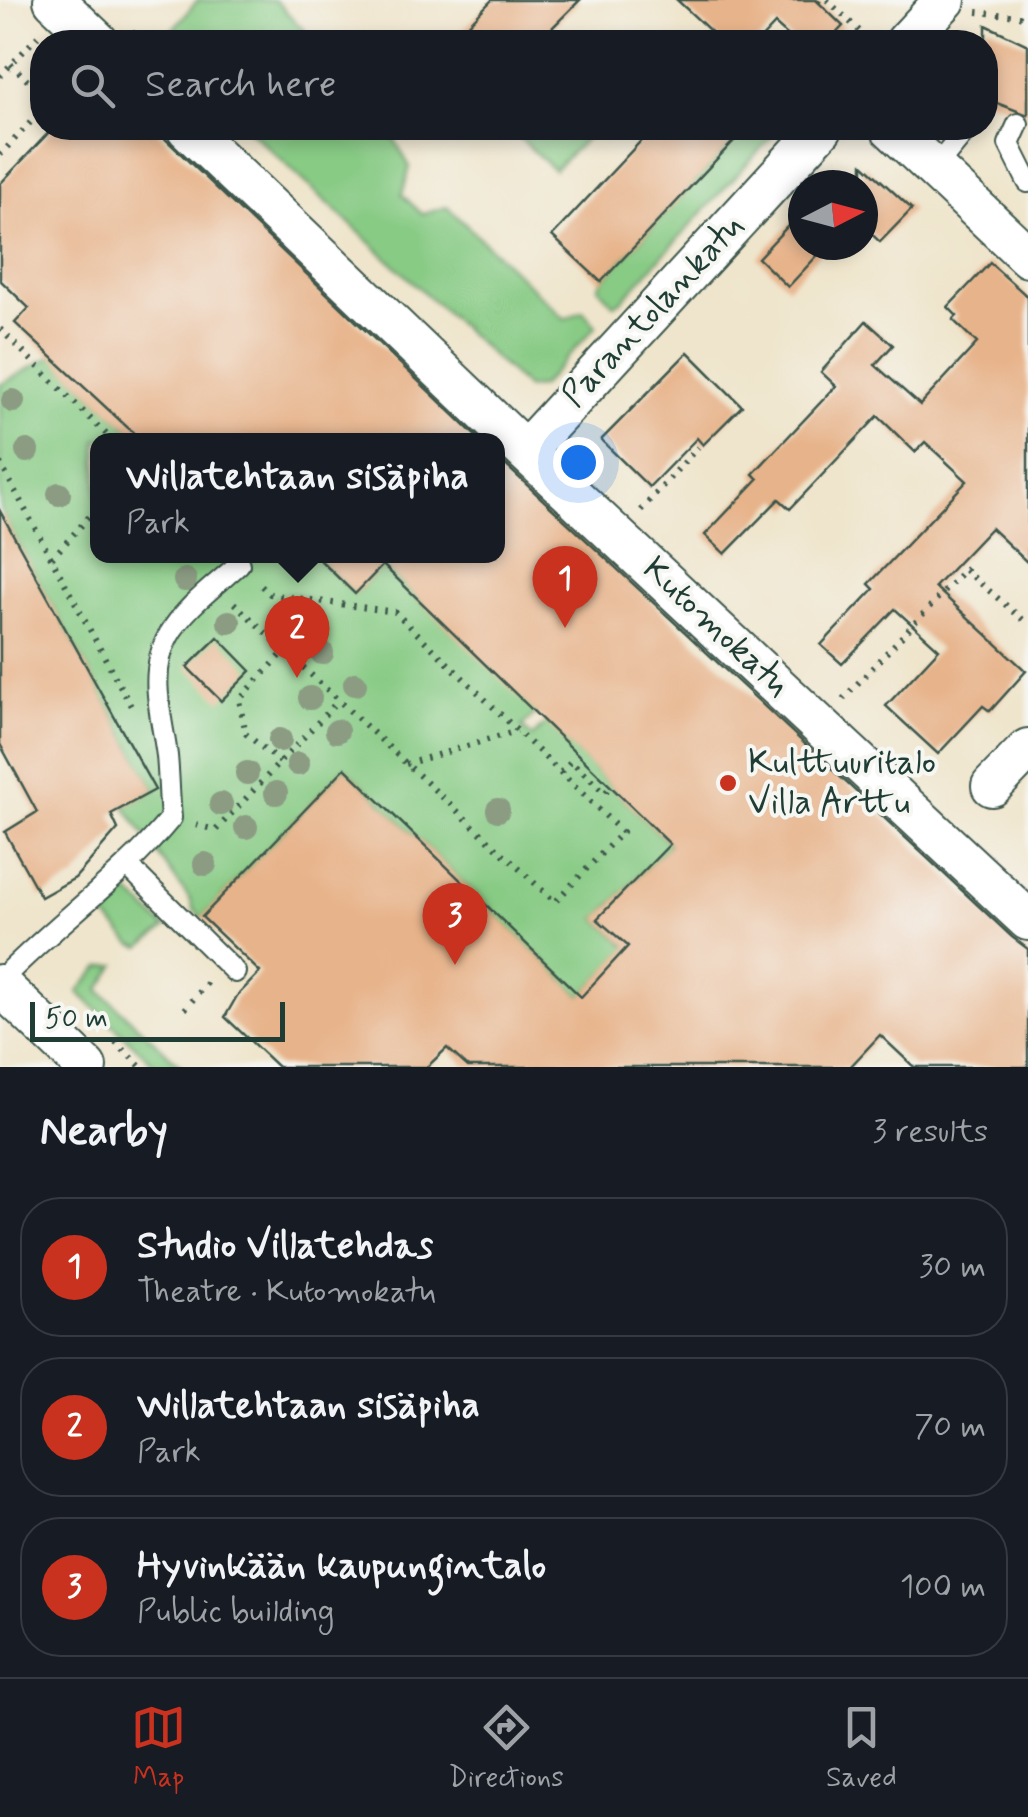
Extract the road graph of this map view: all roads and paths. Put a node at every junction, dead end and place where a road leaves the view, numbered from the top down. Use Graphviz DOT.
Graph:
graph roads {
  1 [pos="54,0"];
  2 [pos="828,0"];
  3 [pos="956,6"];
  4 [pos="1028,20"];
  5 [pos="85,30"];
  6 [pos="872,30"];
  7 [pos="909,30"];
  8 [pos="11,64"];
  9 [pos="30,83"];
  10 [pos="30,123"];
  11 [pos="1018,124"];
  12 [pos="200,140"];
  13 [pos="811,140"];
  14 [pos="904,140"];
  15 [pos="958,140"];
  16 [pos="0,154"];
  17 [pos="934,168"];
  18 [pos="1028,182"];
  19 [pos="1028,257"];
  20 [pos="0,329"];
  21 [pos="105,433"];
  22 [pos="698,447"];
  23 [pos="525,451"];
  24 [pos="0,463"];
  25 [pos="641,510"];
  26 [pos="90,516"];
  27 [pos="52,558"];
  28 [pos="971,562"];
  29 [pos="239,564"];
  30 [pos="965,570"];
  31 [pos="215,586"];
  32 [pos="1028,624"];
  33 [pos="286,652"];
  34 [pos="843,699"];
  35 [pos="338,700"];
  36 [pos="523,732"];
  37 [pos="1028,749"];
  38 [pos="167,758"];
  39 [pos="280,762"];
  40 [pos="406,764"];
  41 [pos="560,772"];
  42 [pos="612,786"];
  43 [pos="992,786"];
  44 [pos="170,818"];
  45 [pos="128,866"];
  46 [pos="1028,920"];
  47 [pos="235,972"];
  48 [pos="0,983"];
  49 [pos="206,984"];
  50 [pos="185,1009"];
  51 [pos="86,1067"];
  1 -- 5 [label="street"];
  2 -- 6 [label="path"];
  3 -- 4 [label="path"];
  3 -- 7 [label="street"];
  8 -- 9 [label="path"];
  10 -- 16 [label="path"];
  11 -- 18 [label="lane"];
  12 -- 23 [label="street, Kutomokatu"];
  13 -- 23 [label="street, Parantolankatu"];
  14 -- 17 [label="street"];
  15 -- 17 [label="lane"];
  17 -- 19 [label="street"];
  20 -- 21 [label="path"];
  22 -- 25 [label="path"];
  23 -- 46 [label="street, Kutomokatu"];
  24 -- 27 [label="path"];
  26 -- 27 [label="path"];
  27 -- 38 [label="path"];
  28 -- 30 [label="path"];
  29 -- 31 [label="lane"];
  29 -- 36 [label="path"];
  30 -- 32 [label="path"];
  30 -- 34 [label="path"];
  31 -- 33 [label="path"];
  31 -- 38 [label="lane"];
  33 -- 35 [label="path"];
  33 -- 39 [label="path"];
  35 -- 39 [label="path"];
  35 -- 40 [label="path"];
  36 -- 40 [label="path"];
  36 -- 41 [label="path"];
  37 -- 43 [label="street"];
  38 -- 44 [label="lane"];
  39 -- 44 [label="path"];
  40 -- 41 [label="path"];
  41 -- 42 [label="path"];
  44 -- 45 [label="lane"];
  45 -- 47 [label="lane"];
  45 -- 48 [label="lane"];
  48 -- 51 [label="street"];
  49 -- 50 [label="path"];
}
